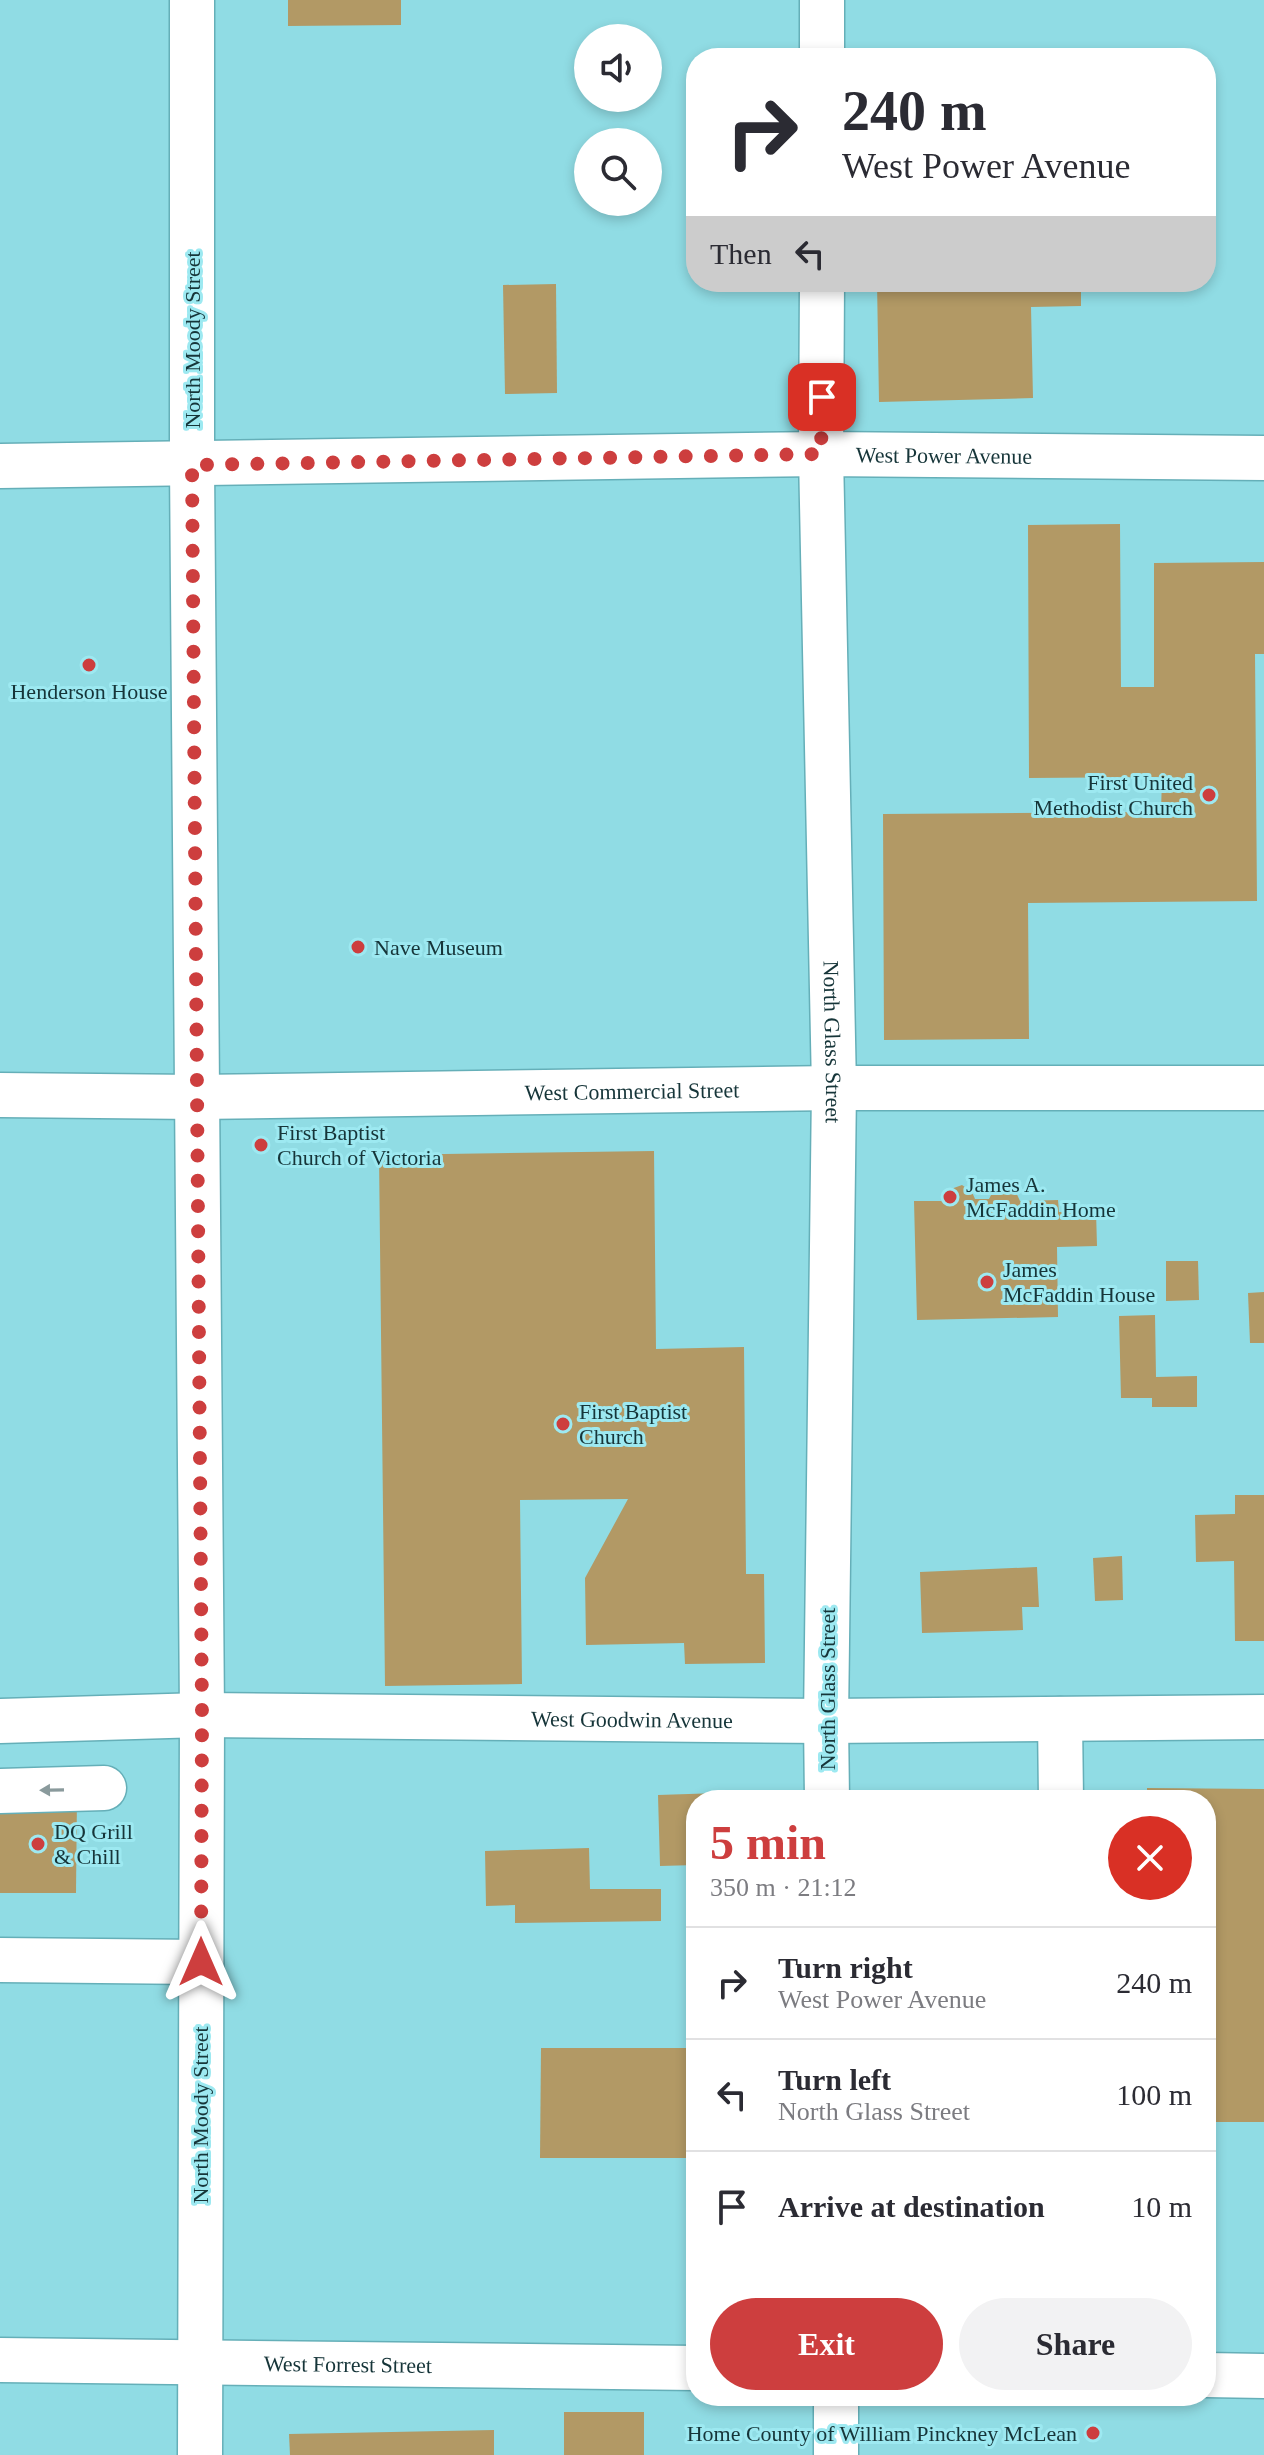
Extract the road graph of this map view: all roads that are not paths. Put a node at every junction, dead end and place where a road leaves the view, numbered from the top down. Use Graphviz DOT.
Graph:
graph roads {
  1 [pos="192,0"];
  2 [pos="822,0"];
  3 [pos="822,48"];
  4 [pos="822,292"];
  5 [pos="821,454"];
  6 [pos="1264,458"];
  7 [pos="192,465"];
  8 [pos="0,466"];
  9 [pos="834,1088"];
  10 [pos="1264,1088"];
  11 [pos="0,1095"];
  12 [pos="196,1097"];
  13 [pos="202,1715"];
  14 [pos="1264,1717"];
  15 [pos="1060,1719"];
  16 [pos="0,1721"];
  17 [pos="826,1721"];
  18 [pos="104,1788"];
  19 [pos="827,1790"];
  20 [pos="1061,1790"];
  21 [pos="0,1791"];
  22 [pos="0,1960"];
  23 [pos="201,1962"];
  24 [pos="0,2360"];
  25 [pos="200,2363"];
  26 [pos="686,2368"];
  27 [pos="1216,2375"];
  28 [pos="1264,2376"];
  29 [pos="836,2406"];
  30 [pos="200,2455"];
  31 [pos="836,2455"];
  1 -- 7 [label="street, North Moody Street"];
  2 -- 3 [label="street"];
  4 -- 5 [label="street, North Glass Street"];
  5 -- 6 [label="street, West Power Avenue"];
  5 -- 7 [label="street, West Power Avenue"];
  5 -- 9 [label="street, North Glass Street"];
  7 -- 8 [label="street, West Power Avenue"];
  7 -- 12 [label="street, North Moody Street"];
  9 -- 10 [label="street, West Commercial Street"];
  9 -- 12 [label="street, West Commercial Street"];
  9 -- 17 [label="street, North Glass Street"];
  11 -- 12 [label="street, West Commercial Street"];
  12 -- 13 [label="street, North Moody Street"];
  13 -- 16 [label="street, West Goodwin Avenue"];
  13 -- 17 [label="street, West Goodwin Avenue"];
  13 -- 23 [label="street, North Moody Street"];
  14 -- 15 [label="street, West Goodwin Avenue"];
  15 -- 17 [label="street, West Goodwin Avenue"];
  15 -- 20 [label="street"];
  17 -- 19 [label="street, North Glass Street"];
  18 -- 21 [label="street, one-way"];
  22 -- 23 [label="street"];
  23 -- 25 [label="street, North Moody Street"];
  24 -- 25 [label="street, West Forrest Street"];
  25 -- 26 [label="street, West Forrest Street"];
  25 -- 30 [label="street, North Moody Street"];
  27 -- 28 [label="street"];
  29 -- 31 [label="street"];
}
